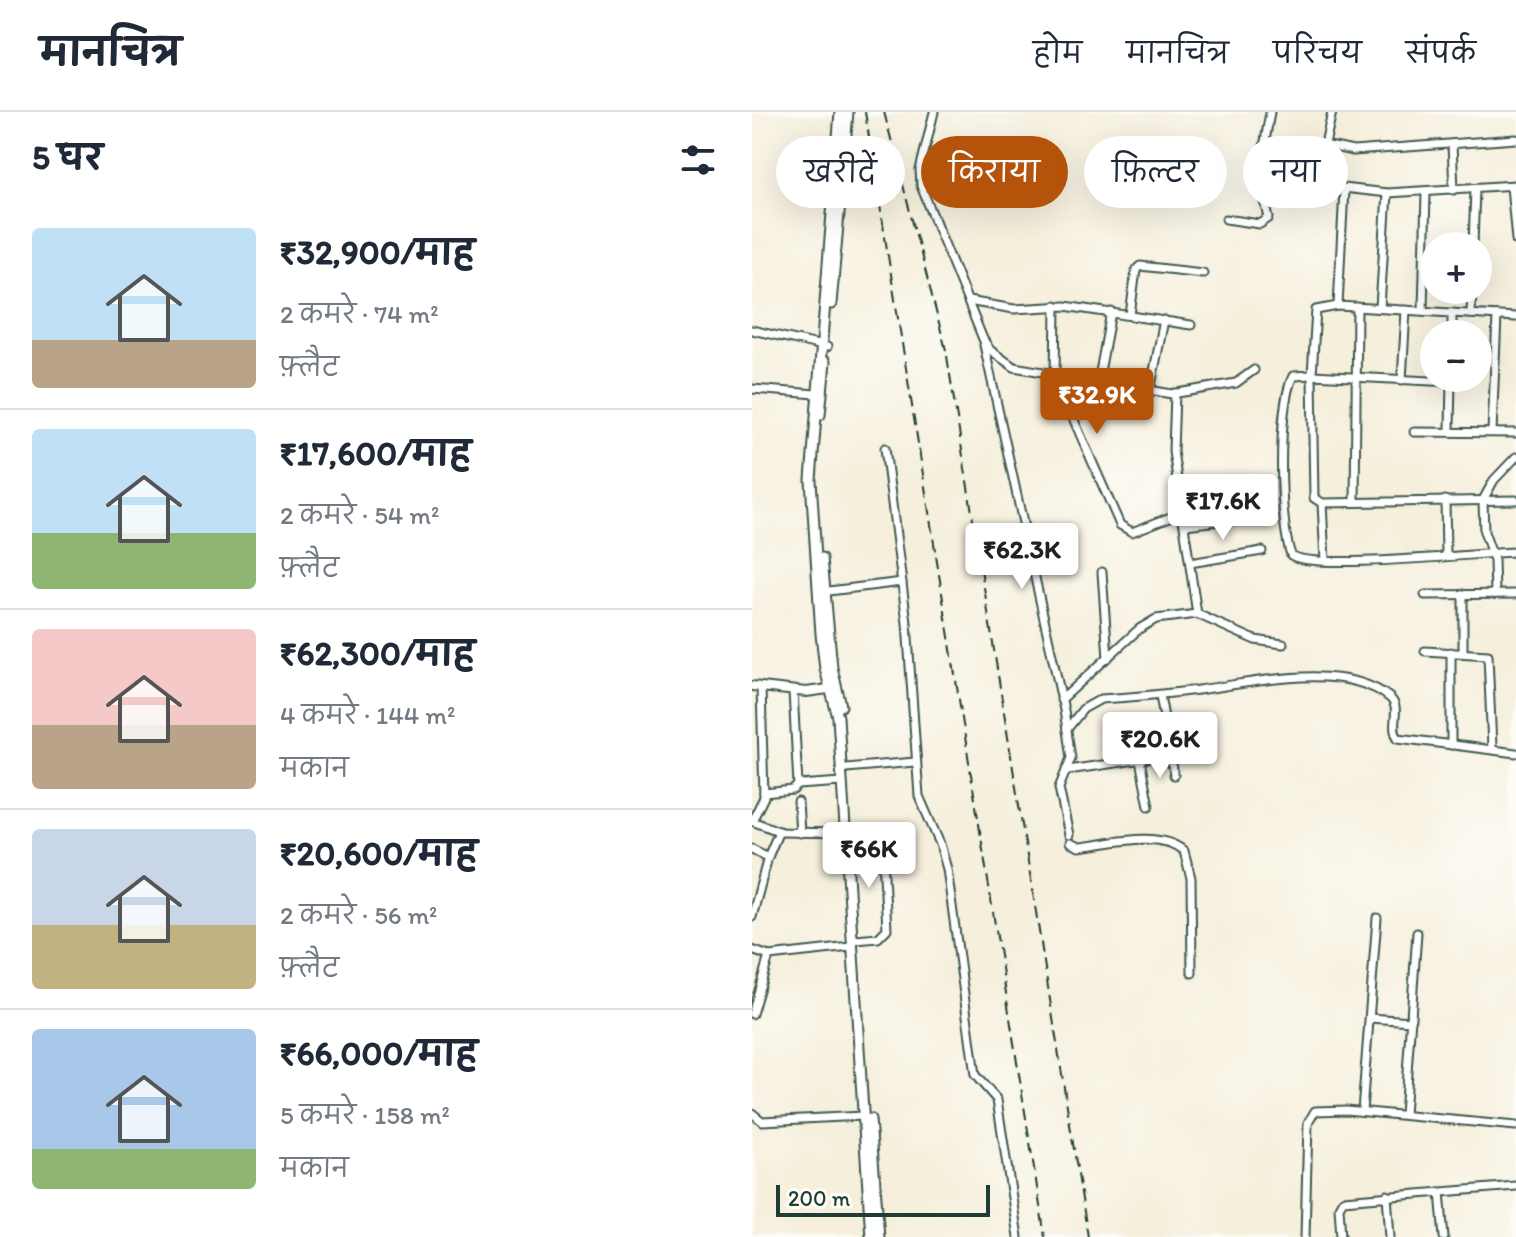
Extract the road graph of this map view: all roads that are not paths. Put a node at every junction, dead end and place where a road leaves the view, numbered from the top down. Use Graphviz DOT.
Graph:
graph roads {
  1 [pos="840,112"];
  2 [pos="848,112"];
  3 [pos="934,112"];
  4 [pos="1270,112"];
  5 [pos="1332,112"];
  6 [pos="1326,136"];
  7 [pos="1516,139"];
  8 [pos="1452,144"];
  9 [pos="1348,150"];
  10 [pos="1514,186"];
  11 [pos="1348,189"];
  12 [pos="1475,189"];
  13 [pos="1454,190"];
  14 [pos="1426,192"];
  15 [pos="1387,193"];
  16 [pos="1343,208"];
  17 [pos="1226,219"];
  18 [pos="1473,232"];
  19 [pos="1516,240"];
  20 [pos="1203,273"];
  21 [pos="968,301"];
  22 [pos="1471,304"];
  23 [pos="1056,305"];
  24 [pos="1338,306"];
  25 [pos="1357,307"];
  26 [pos="1380,308"];
  27 [pos="1406,310"];
  28 [pos="1423,311"];
  29 [pos="1111,312"];
  30 [pos="1452,313"];
  31 [pos="1471,314"];
  32 [pos="1130,315"];
  33 [pos="1497,316"];
  34 [pos="1516,317"];
  35 [pos="1164,320"];
  36 [pos="1452,320"];
  37 [pos="1191,325"];
  38 [pos="752,330"];
  39 [pos="983,339"];
  40 [pos="824,346"];
  41 [pos="1254,370"];
  42 [pos="1312,375"];
  43 [pos="1055,377"];
  44 [pos="1355,377"];
  45 [pos="1402,380"];
  46 [pos="1420,380"];
  47 [pos="1098,383"];
  48 [pos="752,389"];
  49 [pos="1150,391"];
  50 [pos="1451,392"];
  51 [pos="1175,393"];
  52 [pos="816,394"];
  53 [pos="1450,430"];
  54 [pos="1414,432"];
  55 [pos="1492,432"];
  56 [pos="1516,433"];
  57 [pos="885,448"];
  58 [pos="1516,457"];
  59 [pos="1445,500"];
  60 [pos="1483,500"];
  61 [pos="1516,500"];
  62 [pos="1355,502"];
  63 [pos="1322,503"];
  64 [pos="1183,512"];
  65 [pos="1253,517"];
  66 [pos="1185,525"];
  67 [pos="1262,551"];
  68 [pos="1492,552"];
  69 [pos="1516,552"];
  70 [pos="1446,555"];
  71 [pos="1325,561"];
  72 [pos="1190,563"];
  73 [pos="1102,572"];
  74 [pos="902,582"];
  75 [pos="822,592"];
  76 [pos="1463,594"];
  77 [pos="1495,594"];
  78 [pos="1516,594"];
  79 [pos="1425,595"];
  80 [pos="1197,614"];
  81 [pos="1283,644"];
  82 [pos="1425,651"];
  83 [pos="1451,652"];
  84 [pos="1463,653"];
  85 [pos="1108,658"];
  86 [pos="757,687"];
  87 [pos="833,688"];
  88 [pos="793,691"];
  89 [pos="1160,695"];
  90 [pos="1061,700"];
  91 [pos="1067,729"];
  92 [pos="1451,745"];
  93 [pos="1492,748"];
  94 [pos="1516,753"];
  95 [pos="1170,755"];
  96 [pos="1140,760"];
  97 [pos="915,762"];
  98 [pos="846,768"];
  99 [pos="1068,770"];
  100 [pos="1174,775"];
  101 [pos="842,782"];
  102 [pos="798,785"];
  103 [pos="764,793"];
  104 [pos="798,802"];
  105 [pos="1149,806"];
  106 [pos="752,821"];
  107 [pos="779,831"];
  108 [pos="800,833"];
  109 [pos="845,833"];
  110 [pos="882,840"];
  111 [pos="752,849"];
  112 [pos="768,857"];
  113 [pos="904,861"];
  114 [pos="883,862"];
  115 [pos="852,863"];
  116 [pos="752,917"];
  117 [pos="1377,918"];
  118 [pos="1417,933"];
  119 [pos="854,944"];
  120 [pos="752,950"];
  121 [pos="769,956"];
  122 [pos="1192,973"];
  123 [pos="752,1014"];
  124 [pos="1370,1018"];
  125 [pos="1411,1021"];
  126 [pos="1362,1111"];
  127 [pos="752,1113"];
  128 [pos="1404,1115"];
  129 [pos="863,1116"];
  130 [pos="1516,1126"];
  131 [pos="1516,1186"];
  132 [pos="1440,1192"];
  133 [pos="1387,1195"];
  134 [pos="871,1237"];
  135 [pos="879,1237"];
  136 [pos="1018,1237"];
  137 [pos="1305,1237"];
  138 [pos="1341,1237"];
  139 [pos="1390,1237"];
  140 [pos="1444,1237"];
  1 -- 40 [label="main road"];
  2 -- 40 [label="main road"];
  3 -- 21 [label="street"];
  4 -- 17 [label="street"];
  5 -- 6 [label="street"];
  7 -- 8 [label="street"];
  8 -- 9 [label="street"];
  8 -- 13 [label="street"];
  10 -- 12 [label="street"];
  10 -- 19 [label="street"];
  11 -- 15 [label="street"];
  12 -- 13 [label="street"];
  12 -- 18 [label="street"];
  13 -- 14 [label="street"];
  14 -- 15 [label="street"];
  14 -- 28 [label="street"];
  15 -- 26 [label="street"];
  16 -- 24 [label="street"];
  20 -- 32 [label="street"];
  21 -- 23 [label="street"];
  21 -- 39 [label="street"];
  22 -- 31 [label="street"];
  23 -- 29 [label="street"];
  23 -- 43 [label="street"];
  24 -- 25 [label="street"];
  24 -- 42 [label="street"];
  25 -- 26 [label="street"];
  25 -- 44 [label="street"];
  26 -- 27 [label="street"];
  27 -- 28 [label="street"];
  27 -- 45 [label="street"];
  28 -- 30 [label="street"];
  29 -- 32 [label="street"];
  29 -- 47 [label="street"];
  30 -- 31 [label="street"];
  30 -- 36 [label="street"];
  31 -- 33 [label="street"];
  32 -- 35 [label="street"];
  33 -- 34 [label="street"];
  33 -- 55 [label="street"];
  35 -- 37 [label="street"];
  35 -- 49 [label="street"];
  38 -- 40 [label="street"];
  39 -- 43 [label="street"];
  39 -- 90 [label="street"];
  40 -- 52 [label="main road"];
  40 -- 75 [label="main road"];
  41 -- 51 [label="street"];
  42 -- 44 [label="street"];
  42 -- 63 [label="street"];
  42 -- 71 [label="street"];
  43 -- 47 [label="street"];
  43 -- 64 [label="street"];
  44 -- 45 [label="street"];
  44 -- 62 [label="street"];
  45 -- 46 [label="street"];
  47 -- 49 [label="street"];
  48 -- 52 [label="street"];
  49 -- 51 [label="street"];
  50 -- 53 [label="street"];
  51 -- 64 [label="street"];
  52 -- 75 [label="main road"];
  53 -- 54 [label="street"];
  53 -- 55 [label="street"];
  55 -- 56 [label="street"];
  57 -- 74 [label="street"];
  58 -- 60 [label="street"];
  59 -- 60 [label="street"];
  59 -- 62 [label="street"];
  59 -- 70 [label="street"];
  60 -- 61 [label="street"];
  60 -- 68 [label="street"];
  62 -- 63 [label="street"];
  63 -- 71 [label="street"];
  64 -- 66 [label="street"];
  65 -- 66 [label="street"];
  66 -- 72 [label="street"];
  67 -- 72 [label="street"];
  68 -- 69 [label="street"];
  68 -- 70 [label="street"];
  68 -- 77 [label="street"];
  70 -- 71 [label="street"];
  72 -- 80 [label="street"];
  73 -- 85 [label="street"];
  74 -- 75 [label="street"];
  74 -- 97 [label="street"];
  75 -- 87 [label="main road"];
  76 -- 77 [label="street"];
  76 -- 79 [label="street"];
  76 -- 84 [label="street"];
  77 -- 78 [label="street"];
  80 -- 81 [label="street"];
  80 -- 85 [label="street"];
  82 -- 83 [label="street"];
  83 -- 84 [label="street"];
  83 -- 92 [label="street"];
  84 -- 93 [label="street"];
  85 -- 90 [label="street"];
  86 -- 88 [label="street"];
  86 -- 103 [label="street"];
  87 -- 88 [label="street"];
  87 -- 98 [label="main road"];
  87 -- 101 [label="main road"];
  88 -- 102 [label="street"];
  89 -- 91 [label="street"];
  89 -- 92 [label="street"];
  89 -- 95 [label="street"];
  90 -- 91 [label="street"];
  91 -- 99 [label="street"];
  92 -- 93 [label="street"];
  93 -- 94 [label="street"];
  95 -- 96 [label="street"];
  95 -- 100 [label="street"];
  96 -- 99 [label="street"];
  96 -- 105 [label="street"];
  97 -- 98 [label="street"];
  97 -- 136 [label="street"];
  98 -- 115 [label="main road"];
  99 -- 122 [label="street"];
  101 -- 102 [label="street"];
  101 -- 109 [label="main road"];
  102 -- 103 [label="street"];
  103 -- 106 [label="street"];
  104 -- 108 [label="street"];
  106 -- 107 [label="street"];
  107 -- 108 [label="street"];
  107 -- 112 [label="street"];
  108 -- 109 [label="street"];
  109 -- 119 [label="main road"];
  110 -- 114 [label="street"];
  111 -- 112 [label="street"];
  112 -- 116 [label="street"];
  113 -- 114 [label="street"];
  114 -- 115 [label="street"];
  114 -- 119 [label="street"];
  115 -- 119 [label="main road"];
  117 -- 124 [label="street"];
  118 -- 125 [label="street"];
  119 -- 121 [label="street"];
  119 -- 129 [label="main road"];
  119 -- 135 [label="main road"];
  120 -- 121 [label="street"];
  121 -- 123 [label="street"];
  124 -- 125 [label="street"];
  124 -- 126 [label="street"];
  125 -- 128 [label="street"];
  126 -- 128 [label="street"];
  126 -- 137 [label="street"];
  127 -- 129 [label="street"];
  128 -- 130 [label="street"];
  129 -- 134 [label="main road"];
  131 -- 132 [label="street"];
  132 -- 133 [label="street"];
  132 -- 140 [label="street"];
  133 -- 138 [label="street"];
  133 -- 139 [label="street"];
}
